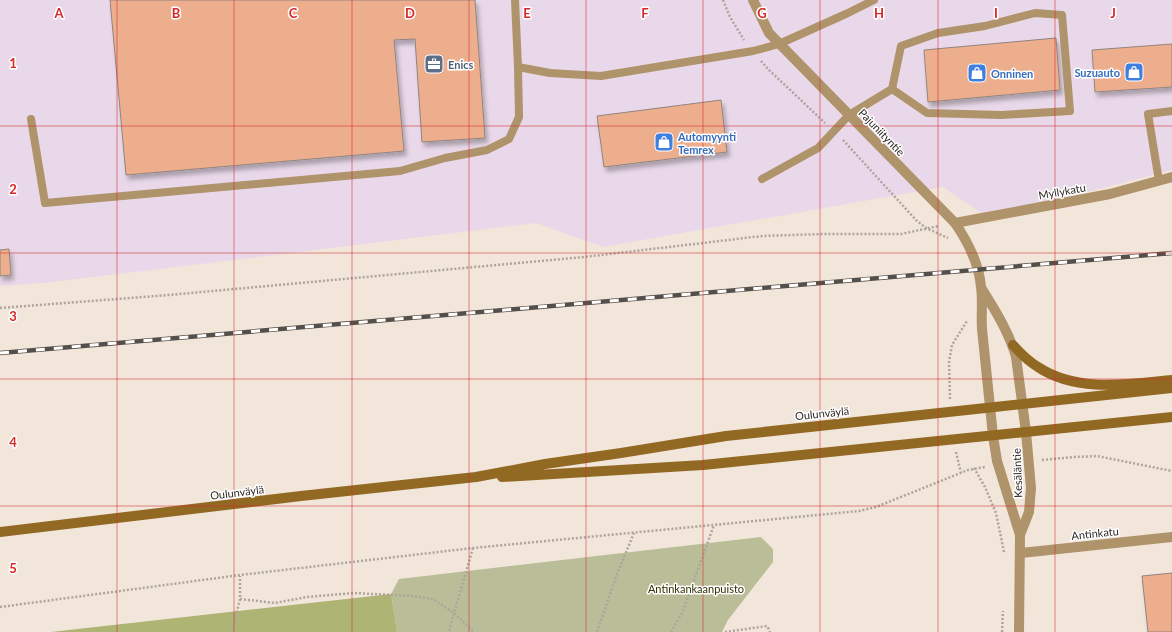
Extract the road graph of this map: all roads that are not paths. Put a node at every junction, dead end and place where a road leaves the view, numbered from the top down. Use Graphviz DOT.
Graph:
graph roads {
  1 [pos="515,0"];
  2 [pos="753,0"];
  3 [pos="874,0"];
  4 [pos="780,44"];
  5 [pos="518,67"];
  6 [pos="892,89"];
  7 [pos="1172,111"];
  8 [pos="849,115"];
  9 [pos="32,119"];
  10 [pos="1172,177"];
  11 [pos="762,179"];
  12 [pos="1159,181"];
  13 [pos="955,223"];
  14 [pos="981,288"];
  15 [pos="1012,345"];
  16 [pos="1172,380"];
  17 [pos="1172,388"];
  18 [pos="1022,404"];
  19 [pos="990,408"];
  20 [pos="1172,417"];
  21 [pos="1026,432"];
  22 [pos="993,436"];
  23 [pos="476,478"];
  24 [pos="0,532"];
  25 [pos="1020,535"];
  26 [pos="1172,537"];
  27 [pos="1021,553"];
  28 [pos="1019,632"];
  1 -- 5 [label="lane"];
  2 -- 4 [label="street, Pajuniityntie"];
  3 -- 4 [label="lane"];
  4 -- 5 [label="lane"];
  4 -- 8 [label="street, Pajuniityntie"];
  5 -- 9 [label="lane"];
  6 -- 6 [label="lane"];
  6 -- 8 [label="lane"];
  7 -- 12 [label="lane"];
  8 -- 11 [label="lane"];
  8 -- 13 [label="street, Pajuniityntie"];
  10 -- 12 [label="street, Myllykatu"];
  12 -- 13 [label="street, Myllykatu"];
  13 -- 14 [label="street, Pajuniityntie"];
  14 -- 15 [label="street, Pajuniityntie"];
  14 -- 19 [label="street, Pajuniityntie"];
  15 -- 16 [label="main road"];
  15 -- 18 [label="street, Pajuniityntie"];
  17 -- 18 [label="main road, Oulunväylä"];
  18 -- 19 [label="main road, Oulunväylä"];
  18 -- 21 [label="street, Pajuniityntie"];
  19 -- 22 [label="street, Pajuniityntie"];
  19 -- 23 [label="main road, Oulunväylä"];
  20 -- 21 [label="main road, Oulunväylä"];
  21 -- 22 [label="main road, Oulunväylä"];
  21 -- 25 [label="street, Kesäläntie"];
  22 -- 23 [label="main road, Oulunväylä"];
  22 -- 25 [label="street, Kesäläntie"];
  23 -- 24 [label="main road, Oulunväylä"];
  25 -- 27 [label="street, Kesäläntie"];
  26 -- 27 [label="street, Antinkatu"];
  27 -- 28 [label="street, Kesäläntie"];
}
